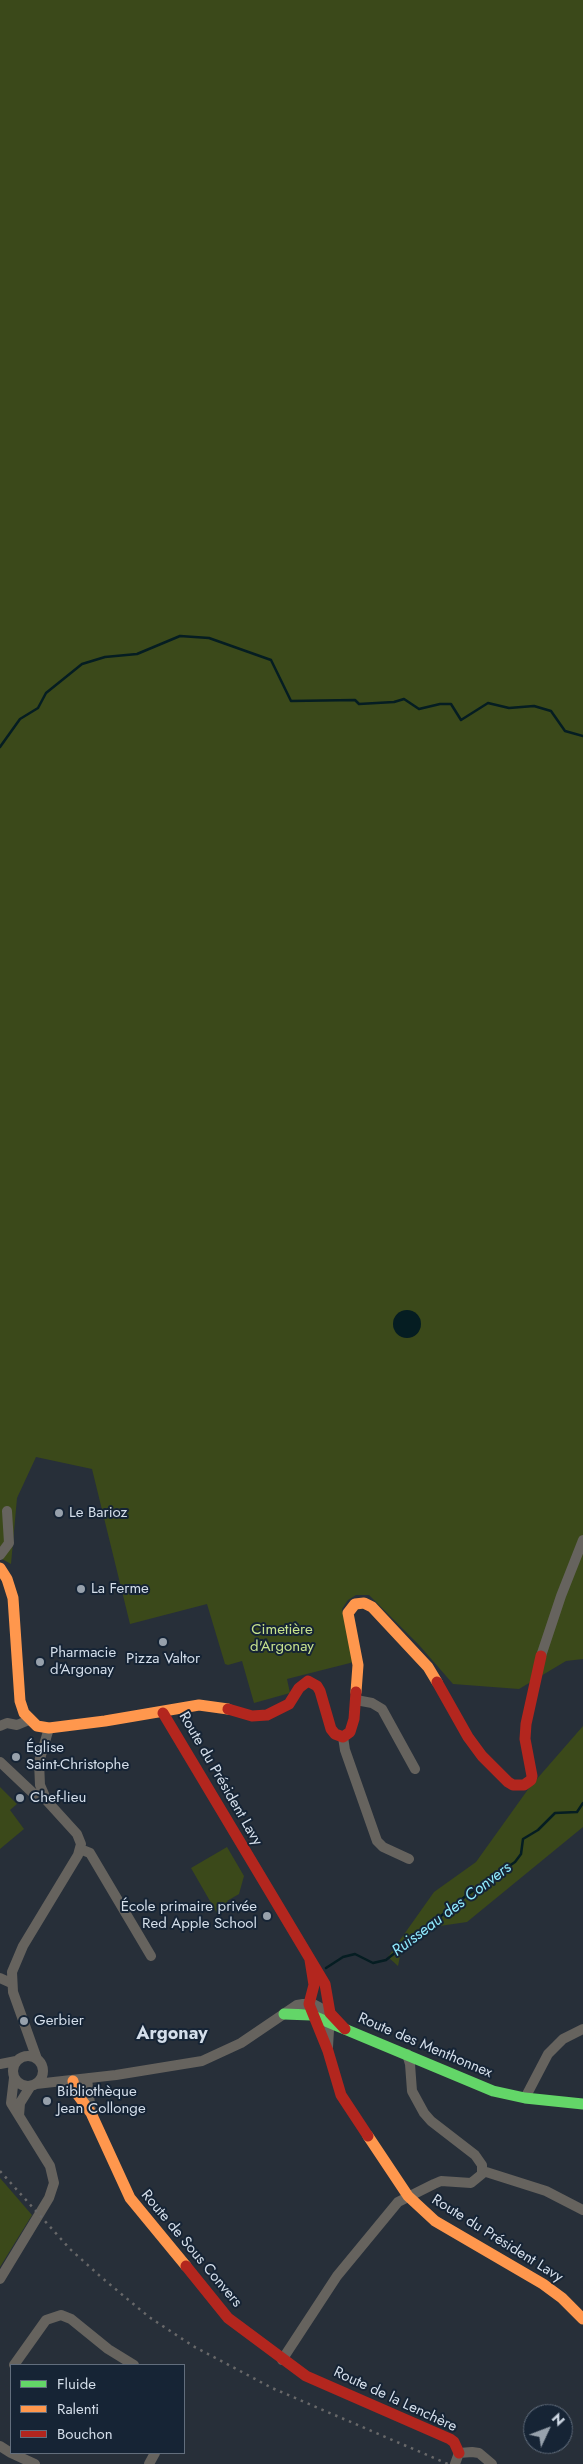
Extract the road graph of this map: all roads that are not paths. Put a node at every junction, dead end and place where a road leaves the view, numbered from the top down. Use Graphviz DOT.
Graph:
graph roads {
  1 [pos="8,1511"];
  2 [pos="583,1540"];
  3 [pos="0,1555"];
  4 [pos="0,1568"];
  5 [pos="541,1656"];
  6 [pos="356,1700"];
  7 [pos="163,1713"];
  8 [pos="26,1716"];
  9 [pos="0,1726"];
  10 [pos="50,1728"];
  11 [pos="343,1737"];
  12 [pos="0,1762"];
  13 [pos="415,1769"];
  14 [pos="44,1795"];
  15 [pos="80,1849"];
  16 [pos="409,1859"];
  17 [pos="151,1956"];
  18 [pos="310,1960"];
  19 [pos="0,1978"];
  20 [pos="12,1982"];
  21 [pos="309,2004"];
  22 [pos="284,2014"];
  23 [pos="314,2016"];
  24 [pos="330,2018"];
  25 [pos="583,2028"];
  26 [pos="29,2034"];
  27 [pos="328,2051"];
  28 [pos="407,2054"];
  29 [pos="37,2059"];
  30 [pos="18,2060"];
  31 [pos="0,2066"];
  32 [pos="43,2069"];
  33 [pos="14,2077"];
  34 [pos="87,2079"];
  35 [pos="70,2081"];
  36 [pos="33,2085"];
  37 [pos="525,2098"];
  38 [pos="583,2104"];
  39 [pos="91,2113"];
  40 [pos="19,2116"];
  41 [pos="483,2171"];
  42 [pos="408,2196"];
  43 [pos="583,2210"];
  44 [pos="0,2279"];
  45 [pos="583,2319"];
  46 [pos="282,2360"];
  47 [pos="15,2364"];
  48 [pos="132,2364"];
  49 [pos="13,2454"];
  50 [pos="457,2458"];
  51 [pos="35,2464"];
  52 [pos="492,2464"];
  1 -- 3 [label="street"];
  2 -- 5 [label="street"];
  4 -- 8 [label="street"];
  5 -- 6 [label="street"];
  6 -- 11 [label="street"];
  6 -- 13 [label="street"];
  7 -- 10 [label="street, Route du Président Lavy"];
  7 -- 11 [label="street"];
  7 -- 18 [label="street, Route du Président Lavy"];
  8 -- 9 [label="street"];
  8 -- 10 [label="street, Route du Président Lavy"];
  10 -- 14 [label="street"];
  11 -- 16 [label="street"];
  12 -- 14 [label="street"];
  14 -- 15 [label="street"];
  15 -- 17 [label="street"];
  15 -- 20 [label="street"];
  18 -- 21 [label="street, Route du Président Lavy"];
  18 -- 24 [label="street, Route du Président Lavy"];
  19 -- 20 [label="street"];
  20 -- 26 [label="street"];
  21 -- 22 [label="street"];
  21 -- 23 [label="street, Route du Président Lavy"];
  21 -- 24 [label="street"];
  22 -- 23 [label="street"];
  22 -- 34 [label="street"];
  23 -- 24 [label="street, Route des Menthonnex"];
  23 -- 27 [label="street, Route du Président Lavy"];
  24 -- 27 [label="street, Route du Président Lavy"];
  24 -- 28 [label="street, Route des Menthonnex"];
  25 -- 37 [label="street"];
  26 -- 29 [label="street"];
  26 -- 30 [label="street"];
  27 -- 42 [label="street, Route du Président Lavy"];
  28 -- 37 [label="street, Route des Menthonnex"];
  28 -- 41 [label="street"];
  29 -- 30 [label="street"];
  29 -- 32 [label="street"];
  30 -- 31 [label="street"];
  30 -- 33 [label="street"];
  31 -- 33 [label="street"];
  32 -- 35 [label="street"];
  32 -- 36 [label="street"];
  33 -- 36 [label="street"];
  33 -- 40 [label="street"];
  34 -- 35 [label="street"];
  34 -- 39 [label="street, Route de Sous Convers"];
  35 -- 36 [label="street"];
  35 -- 39 [label="street, Route de Sous Convers"];
  36 -- 40 [label="street"];
  37 -- 38 [label="street, Route des Menthonnex"];
  39 -- 46 [label="street, Route de Sous Convers"];
  40 -- 44 [label="street"];
  41 -- 42 [label="street"];
  41 -- 43 [label="street"];
  42 -- 45 [label="street, Route du Président Lavy"];
  42 -- 46 [label="street"];
  46 -- 50 [label="street, Route de la Lenchère"];
  47 -- 48 [label="street"];
  49 -- 51 [label="street"];
  50 -- 52 [label="street, Route de la Lenchère"];
}
